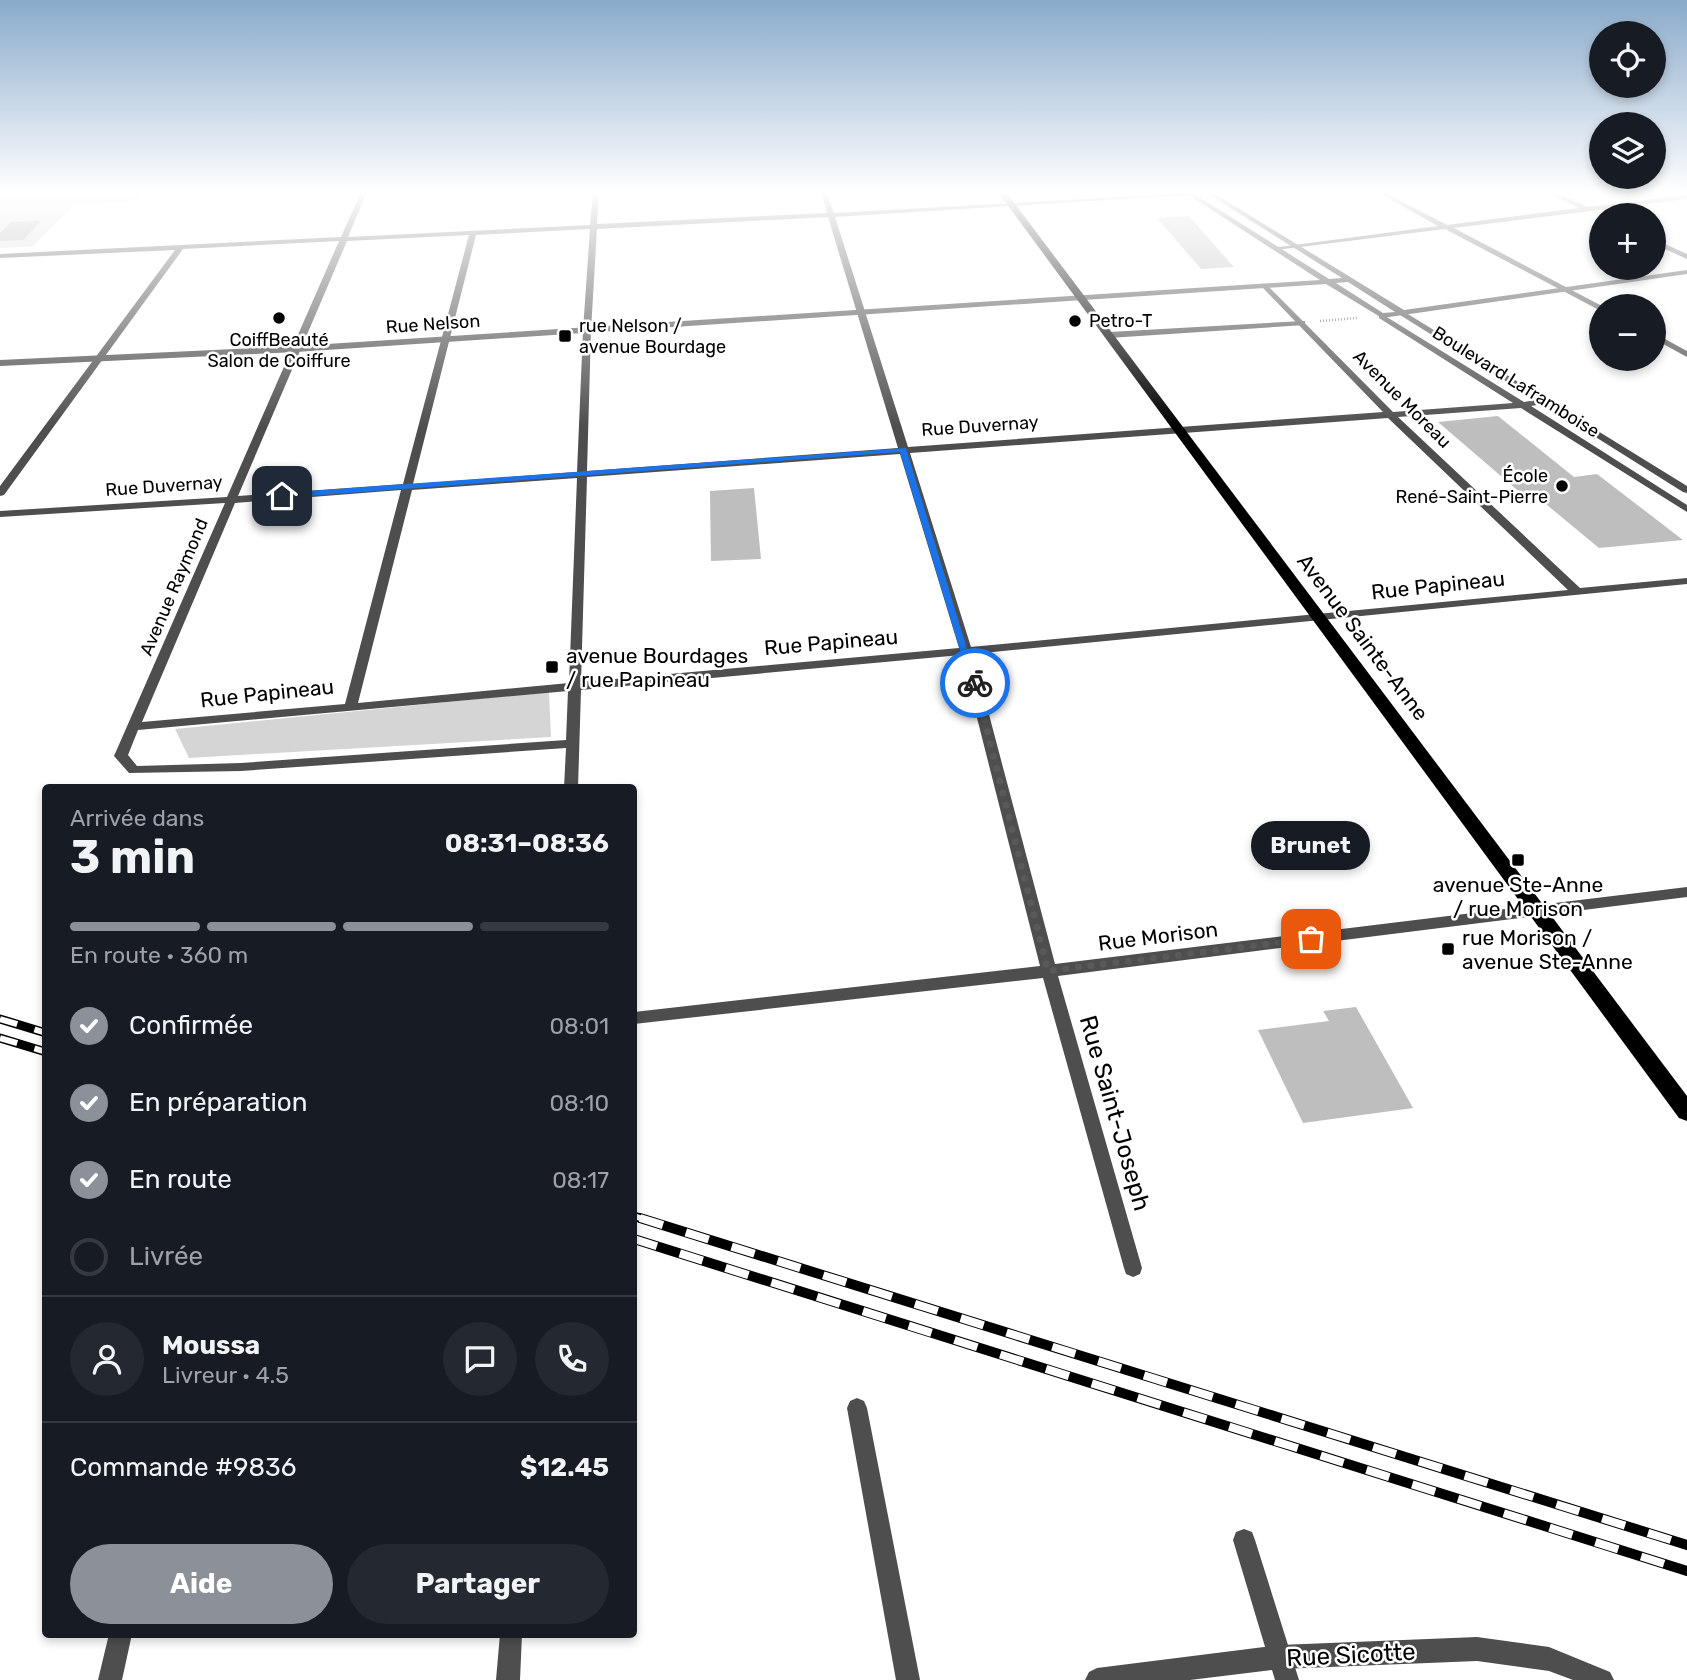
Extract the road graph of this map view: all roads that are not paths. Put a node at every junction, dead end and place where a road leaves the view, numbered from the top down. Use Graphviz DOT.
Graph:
graph roads {
  1 [pos="164,270"];
  2 [pos="330,270"];
  3 [pos="463,270"];
  4 [pos="591,270"];
  5 [pos="848,270"];
  6 [pos="1060,270"];
  7 [pos="1311,270"];
  8 [pos="1335,270"];
  9 [pos="1530,270"];
  10 [pos="1687,272"];
  11 [pos="1350,280"];
  12 [pos="1328,281"];
  13 [pos="1266,286"];
  14 [pos="1565,289"];
  15 [pos="1081,298"];
  16 [pos="1589,302"];
  17 [pos="861,312"];
  18 [pos="1403,313"];
  19 [pos="1382,316"];
  20 [pos="1302,323"];
  21 [pos="587,330"];
  22 [pos="1109,335"];
  23 [pos="446,339"];
  24 [pos="1666,343"];
  25 [pos="296,349"];
  26 [pos="1687,354"];
  27 [pos="101,358"];
  28 [pos="0,363"];
  29 [pos="1544,401"];
  30 [pos="1522,405"];
  31 [pos="1390,414"];
  32 [pos="1180,428"];
  33 [pos="904,449"];
  34 [pos="582,474"];
  35 [pos="408,486"];
  36 [pos="1687,490"];
  37 [pos="0,493"];
  38 [pos="231,500"];
  39 [pos="1687,509"];
  40 [pos="0,514"];
  41 [pos="1687,581"];
  42 [pos="1577,592"];
  43 [pos="1321,618"];
  44 [pos="966,651"];
  45 [pos="574,685"];
  46 [pos="351,705"];
  47 [pos="133,727"];
  48 [pos="572,744"];
  49 [pos="571,784"];
  50 [pos="1687,892"];
  51 [pos="1538,910"];
  52 [pos="1048,971"];
  53 [pos="637,1018"];
  54 [pos="1687,1112"];
  55 [pos="1133,1268"];
  56 [pos="857,1408"];
  57 [pos="1244,1539"];
  58 [pos="120,1638"];
  59 [pos="511,1638"];
  60 [pos="1280,1657"];
  61 [pos="110,1680"];
  62 [pos="508,1680"];
  63 [pos="908,1680"];
  64 [pos="1097,1680"];
  65 [pos="1287,1680"];
  66 [pos="1602,1680"];
  1 -- 27 [label="street"];
  2 -- 25 [label="street, Avenue Raymond"];
  3 -- 23 [label="street"];
  4 -- 21 [label="street"];
  5 -- 17 [label="street, Rue Saint-Joseph"];
  6 -- 15 [label="main road, Avenue Sainte-Anne"];
  7 -- 12 [label="street, Boulevard Laframboise"];
  8 -- 11 [label="street, Boulevard Laframboise"];
  9 -- 14 [label="street"];
  10 -- 14 [label="street"];
  11 -- 12 [label="street, Rue Nelson"];
  11 -- 18 [label="street, Boulevard Laframboise"];
  12 -- 13 [label="street, Rue Nelson"];
  12 -- 19 [label="street, Boulevard Laframboise"];
  13 -- 15 [label="street, Rue Nelson"];
  13 -- 20 [label="street, Avenue Moreau"];
  14 -- 16 [label="street"];
  14 -- 18 [label="street"];
  15 -- 17 [label="street, Rue Nelson"];
  15 -- 22 [label="main road, Avenue Sainte-Anne"];
  17 -- 21 [label="street, Rue Nelson"];
  17 -- 33 [label="street, Rue Saint-Joseph"];
  18 -- 19 [label="street"];
  18 -- 29 [label="street, Boulevard Laframboise"];
  19 -- 30 [label="street, Boulevard Laframboise"];
  20 -- 22 [label="street"];
  20 -- 31 [label="street, Avenue Moreau"];
  21 -- 23 [label="street, Rue Nelson"];
  21 -- 34 [label="street"];
  22 -- 32 [label="main road, Avenue Sainte-Anne"];
  23 -- 25 [label="street, Rue Nelson"];
  23 -- 35 [label="street"];
  24 -- 26 [label="street"];
  25 -- 27 [label="street, Rue Nelson"];
  25 -- 38 [label="street, Avenue Raymond"];
  27 -- 28 [label="street, Rue Nelson"];
  27 -- 37 [label="street"];
  29 -- 30 [label="street, Rue Duvernay"];
  29 -- 36 [label="street, Boulevard Laframboise"];
  30 -- 31 [label="street, Rue Duvernay"];
  30 -- 39 [label="street, Boulevard Laframboise"];
  31 -- 32 [label="street, Rue Duvernay"];
  31 -- 42 [label="street, Avenue Moreau"];
  32 -- 33 [label="street, Rue Duvernay"];
  32 -- 43 [label="main road, Avenue Sainte-Anne"];
  33 -- 34 [label="street, Rue Duvernay"];
  33 -- 44 [label="street, Rue Saint-Joseph"];
  34 -- 35 [label="street, Rue Duvernay"];
  34 -- 45 [label="street"];
  35 -- 38 [label="street, Rue Duvernay"];
  35 -- 46 [label="street"];
  38 -- 40 [label="street, Rue Duvernay"];
  38 -- 47 [label="street, Avenue Raymond"];
  41 -- 42 [label="street, Rue Papineau"];
  42 -- 43 [label="street, Rue Papineau"];
  43 -- 44 [label="street, Rue Papineau"];
  43 -- 51 [label="main road, Avenue Sainte-Anne"];
  44 -- 45 [label="street, Rue Papineau"];
  44 -- 52 [label="street, Rue Saint-Joseph"];
  45 -- 46 [label="street, Rue Papineau"];
  45 -- 48 [label="street"];
  46 -- 47 [label="street, Rue Papineau"];
  47 -- 48 [label="street"];
  48 -- 49 [label="street"];
  50 -- 51 [label="street, Rue Morison"];
  51 -- 52 [label="street, Rue Morison"];
  51 -- 54 [label="main road, Avenue Sainte-Anne"];
  52 -- 53 [label="street, Rue Morison"];
  52 -- 55 [label="street, Rue Saint-Joseph"];
  56 -- 63 [label="street"];
  57 -- 60 [label="street"];
  58 -- 61 [label="street"];
  59 -- 62 [label="street"];
  60 -- 64 [label="street, Rue Sicotte"];
  60 -- 65 [label="street"];
  60 -- 66 [label="street, Rue Sicotte"];
}
